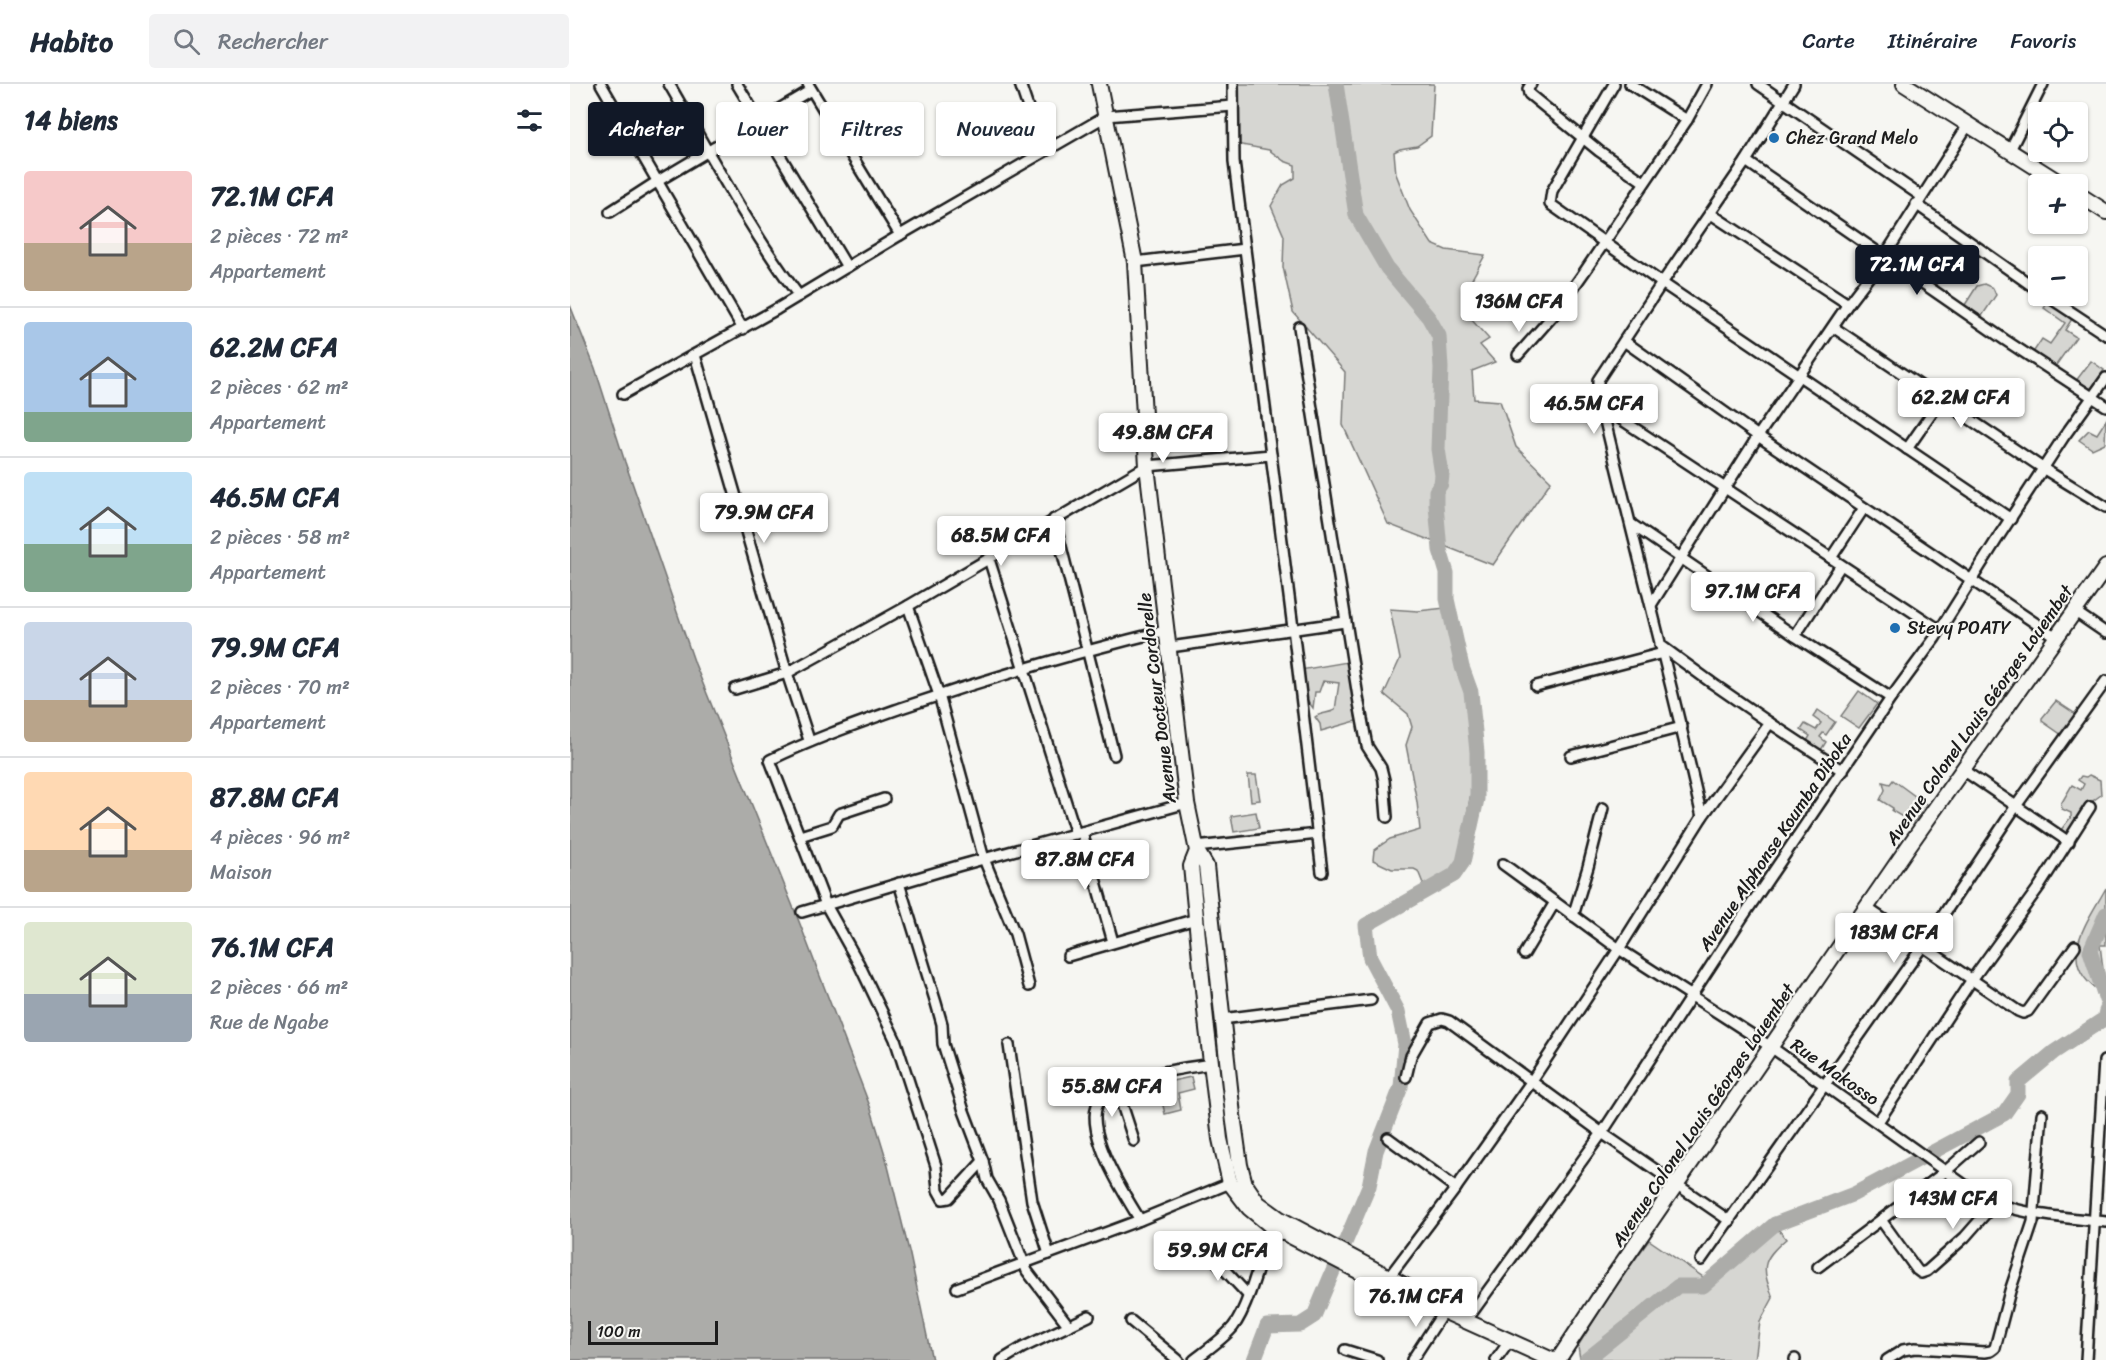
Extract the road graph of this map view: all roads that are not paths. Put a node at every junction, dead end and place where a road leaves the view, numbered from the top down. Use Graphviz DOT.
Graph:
graph roads {
  1 [pos="601,84"];
  2 [pos="669,84"];
  3 [pos="737,84"];
  4 [pos="1020,84"];
  5 [pos="1099,84"];
  6 [pos="1233,84"];
  7 [pos="1531,84"];
  8 [pos="1614,84"];
  9 [pos="1630,84"];
  10 [pos="1707,84"];
  11 [pos="1758,84"];
  12 [pos="1794,84"];
  13 [pos="2043,84"];
  14 [pos="1906,85"];
  15 [pos="810,87"];
  16 [pos="747,102"];
  17 [pos="787,102"];
  18 [pos="1026,102"];
  19 [pos="1783,102"];
  20 [pos="1233,106"];
  21 [pos="1106,116"];
  22 [pos="1687,120"];
  23 [pos="1968,125"];
  24 [pos="1582,138"];
  25 [pos="1056,145"];
  26 [pos="716,147"];
  27 [pos="708,152"];
  28 [pos="2009,152"];
  29 [pos="779,156"];
  30 [pos="1036,156"];
  31 [pos="1746,161"];
  32 [pos="2045,174"];
  33 [pos="658,181"];
  34 [pos="1644,182"];
  35 [pos="1919,200"];
  36 [pos="2088,200"];
  37 [pos="610,212"];
  38 [pos="2106,212"];
  39 [pos="1711,214"];
  40 [pos="900,235"];
  41 [pos="1604,241"];
  42 [pos="1245,249"];
  43 [pos="1884,257"];
  44 [pos="1135,262"];
  45 [pos="847,267"];
  46 [pos="2028,282"];
  47 [pos="1662,283"];
  48 [pos="799,296"];
  49 [pos="1848,304"];
  50 [pos="2062,306"];
  51 [pos="1299,327"];
  52 [pos="1833,327"];
  53 [pos="743,329"];
  54 [pos="2106,335"];
  55 [pos="1624,341"];
  56 [pos="695,355"];
  57 [pos="1518,355"];
  58 [pos="1799,376"];
  59 [pos="2106,378"];
  60 [pos="623,394"];
  61 [pos="2093,398"];
  62 [pos="1941,400"];
  63 [pos="1601,406"];
  64 [pos="2106,406"];
  65 [pos="1758,436"];
  66 [pos="1907,449"];
  67 [pos="1271,455"];
  68 [pos="1147,466"];
  69 [pos="2044,469"];
  70 [pos="1725,487"];
  71 [pos="2106,507"];
  72 [pos="1864,508"];
  73 [pos="1054,519"];
  74 [pos="2011,519"];
  75 [pos="1631,524"];
  76 [pos="1681,557"];
  77 [pos="1832,558"];
  78 [pos="989,559"];
  79 [pos="1841,565"];
  80 [pos="2106,567"];
  81 [pos="1973,580"];
  82 [pos="1651,605"];
  83 [pos="908,606"];
  84 [pos="2074,611"];
  85 [pos="1345,622"];
  86 [pos="1293,628"];
  87 [pos="1168,630"];
  88 [pos="1940,630"];
  89 [pos="2106,633"];
  90 [pos="1795,636"];
  91 [pos="2056,637"];
  92 [pos="1170,647"];
  93 [pos="1662,649"];
  94 [pos="1087,650"];
  95 [pos="1023,669"];
  96 [pos="787,673"];
  97 [pos="2106,681"];
  98 [pos="1536,686"];
  99 [pos="735,689"];
  100 [pos="939,695"];
  101 [pos="1891,698"];
  102 [pos="1770,723"];
  103 [pos="1682,727"];
  104 [pos="809,740"];
  105 [pos="1114,755"];
  106 [pos="1571,756"];
  107 [pos="1963,770"];
  108 [pos="1843,771"];
  109 [pos="884,800"];
  110 [pos="1187,803"];
  111 [pos="2016,806"];
  112 [pos="2090,807"];
  113 [pos="1602,808"];
  114 [pos="1387,817"];
  115 [pos="1702,817"];
  116 [pos="1079,833"];
  117 [pos="1318,834"];
  118 [pos="800,836"];
  119 [pos="2069,842"];
  120 [pos="1196,849"];
  121 [pos="984,859"];
  122 [pos="1503,864"];
  123 [pos="1322,872"];
  124 [pos="899,883"];
  125 [pos="1555,902"];
  126 [pos="826,905"];
  127 [pos="1867,908"];
  128 [pos="802,912"];
  129 [pos="1573,916"];
  130 [pos="1196,919"];
  131 [pos="1113,942"];
  132 [pos="2075,946"];
  133 [pos="1922,947"];
  134 [pos="1619,949"];
  135 [pos="1524,954"];
  136 [pos="1068,956"];
  137 [pos="1971,981"];
  138 [pos="1029,986"];
  139 [pos="1691,996"];
  140 [pos="1371,1000"];
  141 [pos="1222,1019"];
  142 [pos="1009,1045"];
  143 [pos="1771,1047"];
  144 [pos="2104,1061"];
  145 [pos="1211,1064"];
  146 [pos="1406,1077"];
  147 [pos="1531,1082"];
  148 [pos="1825,1085"];
  149 [pos="1116,1086"];
  150 [pos="2042,1114"];
  151 [pos="1878,1122"];
  152 [pos="1602,1132"];
  153 [pos="1388,1138"];
  154 [pos="1134,1142"];
  155 [pos="1979,1142"];
  156 [pos="983,1161"];
  157 [pos="1946,1171"];
  158 [pos="1230,1184"];
  159 [pos="1677,1184"];
  160 [pos="1456,1188"];
  161 [pos="1994,1204"];
  162 [pos="2034,1214"];
  163 [pos="1140,1220"];
  164 [pos="1881,1220"];
  165 [pos="2095,1220"];
  166 [pos="1730,1221"];
  167 [pos="2106,1222"];
  168 [pos="1271,1226"];
  169 [pos="1207,1251"];
  170 [pos="1049,1254"];
  171 [pos="1336,1255"];
  172 [pos="1701,1260"];
  173 [pos="1024,1263"];
  174 [pos="1818,1267"];
  175 [pos="1386,1281"];
  176 [pos="957,1288"];
  177 [pos="1248,1294"];
  178 [pos="1440,1310"];
  179 [pos="1089,1316"];
  180 [pos="1131,1321"];
  181 [pos="1466,1321"];
  182 [pos="1069,1326"];
  183 [pos="1509,1342"];
  184 [pos="1346,1350"];
  185 [pos="1002,1360"];
  186 [pos="1178,1360"];
  187 [pos="1194,1360"];
  188 [pos="1377,1360"];
  189 [pos="1412,1360"];
  190 [pos="1496,1360"];
  191 [pos="1552,1360"];
  192 [pos="1558,1360"];
  193 [pos="1887,1360"];
  194 [pos="2086,1360"];
  1 -- 33 [label="street"];
  2 -- 27 [label="street"];
  3 -- 16 [label="street"];
  4 -- 18 [label="street"];
  5 -- 21 [label="street, Avenue Docteur Cordorelle"];
  6 -- 20 [label="street"];
  7 -- 24 [label="street"];
  8 -- 24 [label="street"];
  9 -- 22 [label="street"];
  10 -- 22 [label="street"];
  11 -- 19 [label="street"];
  12 -- 19 [label="street"];
  13 -- 28 [label="street"];
  14 -- 23 [label="street"];
  15 -- 17 [label="street"];
  15 -- 40 [label="street"];
  19 -- 31 [label="street"];
  19 -- 35 [label="street"];
  20 -- 21 [label="street"];
  20 -- 42 [label="street"];
  21 -- 25 [label="street"];
  21 -- 44 [label="street, Avenue Docteur Cordorelle"];
  22 -- 34 [label="street"];
  23 -- 28 [label="street"];
  23 -- 35 [label="street"];
  24 -- 34 [label="street"];
  24 -- 41 [label="street"];
  26 -- 27 [label="street"];
  27 -- 33 [label="street"];
  27 -- 48 [label="street"];
  28 -- 32 [label="street"];
  29 -- 45 [label="street"];
  30 -- 40 [label="street"];
  31 -- 39 [label="street"];
  31 -- 43 [label="street"];
  33 -- 37 [label="street"];
  33 -- 53 [label="street"];
  34 -- 41 [label="street"];
  35 -- 43 [label="street"];
  35 -- 46 [label="street"];
  36 -- 38 [label="street"];
  39 -- 47 [label="street"];
  39 -- 49 [label="street"];
  40 -- 45 [label="street"];
  41 -- 47 [label="street"];
  41 -- 57 [label="street"];
  42 -- 44 [label="street"];
  42 -- 67 [label="street"];
  43 -- 49 [label="street"];
  43 -- 61 [label="street"];
  44 -- 68 [label="street, Avenue Docteur Cordorelle"];
  45 -- 48 [label="street"];
  47 -- 55 [label="street"];
  47 -- 58 [label="street"];
  48 -- 53 [label="street"];
  49 -- 52 [label="street"];
  50 -- 54 [label="street"];
  51 -- 85 [label="street"];
  52 -- 58 [label="street"];
  52 -- 62 [label="street"];
  53 -- 56 [label="street"];
  55 -- 63 [label="street"];
  55 -- 65 [label="street"];
  56 -- 60 [label="street"];
  56 -- 96 [label="street"];
  58 -- 65 [label="street"];
  58 -- 66 [label="street"];
  59 -- 61 [label="street, Avenue Alphonse Koumba Diboka"];
  61 -- 64 [label="street"];
  61 -- 69 [label="street, Avenue Alphonse Koumba Diboka"];
  62 -- 66 [label="street"];
  62 -- 69 [label="street"];
  63 -- 70 [label="street"];
  63 -- 75 [label="street"];
  65 -- 70 [label="street"];
  65 -- 72 [label="street"];
  66 -- 74 [label="street"];
  67 -- 68 [label="street"];
  67 -- 86 [label="street"];
  68 -- 73 [label="street"];
  68 -- 87 [label="street, Avenue Docteur Cordorelle"];
  69 -- 71 [label="street"];
  69 -- 74 [label="street, Avenue Alphonse Koumba Diboka"];
  70 -- 76 [label="street"];
  70 -- 77 [label="street"];
  72 -- 77 [label="street"];
  72 -- 81 [label="street"];
  73 -- 78 [label="street"];
  73 -- 94 [label="street"];
  74 -- 81 [label="street, Avenue Alphonse Koumba Diboka"];
  75 -- 76 [label="street"];
  75 -- 82 [label="street"];
  76 -- 82 [label="street"];
  76 -- 90 [label="street"];
  77 -- 79 [label="street"];
  78 -- 83 [label="street"];
  78 -- 95 [label="street"];
  79 -- 88 [label="street"];
  79 -- 90 [label="street"];
  80 -- 84 [label="street, Avenue Colonel Louis Géorges Louembet"];
  81 -- 88 [label="street, Avenue Alphonse Koumba Diboka"];
  81 -- 91 [label="street"];
  82 -- 93 [label="street"];
  83 -- 96 [label="street"];
  83 -- 100 [label="street"];
  84 -- 89 [label="street"];
  84 -- 91 [label="street, Avenue Colonel Louis Géorges Louembet"];
  85 -- 86 [label="street"];
  85 -- 114 [label="street"];
  86 -- 92 [label="street"];
  86 -- 117 [label="street"];
  87 -- 92 [label="street, Avenue Docteur Cordorelle"];
  87 -- 94 [label="street"];
  88 -- 101 [label="street, Avenue Alphonse Koumba Diboka"];
  90 -- 101 [label="street"];
  91 -- 107 [label="street, Avenue Colonel Louis Géorges Louembet"];
  92 -- 110 [label="street, Avenue Docteur Cordorelle"];
  93 -- 98 [label="street"];
  93 -- 102 [label="street"];
  93 -- 103 [label="street"];
  94 -- 95 [label="street"];
  94 -- 105 [label="street"];
  95 -- 100 [label="street"];
  95 -- 116 [label="street"];
  96 -- 99 [label="street"];
  96 -- 104 [label="street"];
  97 -- 111 [label="street"];
  100 -- 104 [label="street"];
  100 -- 121 [label="street"];
  101 -- 108 [label="street, Avenue Alphonse Koumba Diboka"];
  102 -- 108 [label="street"];
  102 -- 115 [label="street"];
  103 -- 106 [label="street"];
  103 -- 115 [label="street"];
  104 -- 118 [label="street"];
  107 -- 111 [label="street"];
  107 -- 127 [label="street, Avenue Colonel Louis Géorges Louembet"];
  108 -- 139 [label="street, Avenue Alphonse Koumba Diboka"];
  109 -- 118 [label="street"];
  110 -- 116 [label="street"];
  110 -- 120 [label="street, Avenue Docteur Cordorelle"];
  111 -- 119 [label="street"];
  111 -- 133 [label="street"];
  112 -- 119 [label="street"];
  113 -- 129 [label="street"];
  115 -- 134 [label="street"];
  116 -- 121 [label="street"];
  116 -- 131 [label="street"];
  117 -- 120 [label="street"];
  117 -- 123 [label="street"];
  118 -- 126 [label="street"];
  119 -- 137 [label="street"];
  120 -- 130 [label="street, Avenue Docteur Cordorelle"];
  120 -- 141 [label="street"];
  121 -- 124 [label="street"];
  121 -- 138 [label="street"];
  122 -- 125 [label="street, Rue Makosso"];
  124 -- 126 [label="street"];
  124 -- 156 [label="street"];
  125 -- 129 [label="street, Rue Makosso"];
  125 -- 135 [label="street"];
  126 -- 128 [label="street"];
  126 -- 156 [label="street"];
  127 -- 133 [label="street"];
  127 -- 143 [label="street, Avenue Colonel Louis Géorges Louembet"];
  129 -- 134 [label="street, Rue Makosso"];
  130 -- 131 [label="street"];
  130 -- 145 [label="street, Avenue Docteur Cordorelle"];
  131 -- 136 [label="street"];
  132 -- 137 [label="street"];
  133 -- 137 [label="street"];
  133 -- 148 [label="street"];
  134 -- 139 [label="street, Rue Makosso"];
  134 -- 147 [label="street"];
  137 -- 151 [label="street"];
  139 -- 143 [label="street, Rue Makosso"];
  139 -- 152 [label="street, Avenue Alphonse Koumba Diboka"];
  140 -- 141 [label="street"];
  141 -- 171 [label="street"];
  142 -- 170 [label="street"];
  143 -- 148 [label="street, Rue Makosso"];
  143 -- 159 [label="street, Avenue Colonel Louis Géorges Louembet"];
  144 -- 165 [label="street"];
  145 -- 149 [label="street"];
  145 -- 158 [label="street, Avenue Docteur Cordorelle"];
  146 -- 147 [label="street"];
  147 -- 152 [label="street"];
  147 -- 160 [label="street"];
  148 -- 151 [label="street, Rue Makosso"];
  148 -- 166 [label="street"];
  149 -- 154 [label="street"];
  149 -- 163 [label="street"];
  150 -- 162 [label="street"];
  151 -- 157 [label="street, Rue Makosso"];
  152 -- 159 [label="street"];
  152 -- 181 [label="street, Avenue Alphonse Koumba Diboka"];
  153 -- 160 [label="street"];
  155 -- 157 [label="street"];
  156 -- 173 [label="street"];
  157 -- 161 [label="street, Rue Makosso"];
  157 -- 164 [label="street"];
  158 -- 163 [label="street"];
  158 -- 168 [label="street, Avenue Docteur Cordorelle"];
  159 -- 166 [label="street"];
  159 -- 192 [label="street, Avenue Colonel Louis Géorges Louembet"];
  160 -- 175 [label="street"];
  161 -- 162 [label="street, Rue Makosso"];
  161 -- 164 [label="street"];
  162 -- 165 [label="street, Rue Makosso"];
  162 -- 193 [label="street"];
  163 -- 170 [label="street"];
  164 -- 174 [label="street"];
  165 -- 167 [label="street, Rue Makosso"];
  165 -- 194 [label="street"];
  166 -- 172 [label="street"];
  168 -- 171 [label="street, Avenue Docteur Cordorelle"];
  168 -- 177 [label="street"];
  169 -- 177 [label="street"];
  170 -- 173 [label="street"];
  171 -- 175 [label="street"];
  173 -- 176 [label="street"];
  173 -- 182 [label="street"];
  175 -- 178 [label="street"];
  177 -- 187 [label="street"];
  178 -- 181 [label="street"];
  178 -- 189 [label="street"];
  179 -- 182 [label="street"];
  180 -- 186 [label="street"];
  181 -- 183 [label="street"];
  182 -- 185 [label="street"];
  183 -- 190 [label="street"];
  183 -- 191 [label="street"];
  184 -- 188 [label="street"];
}
